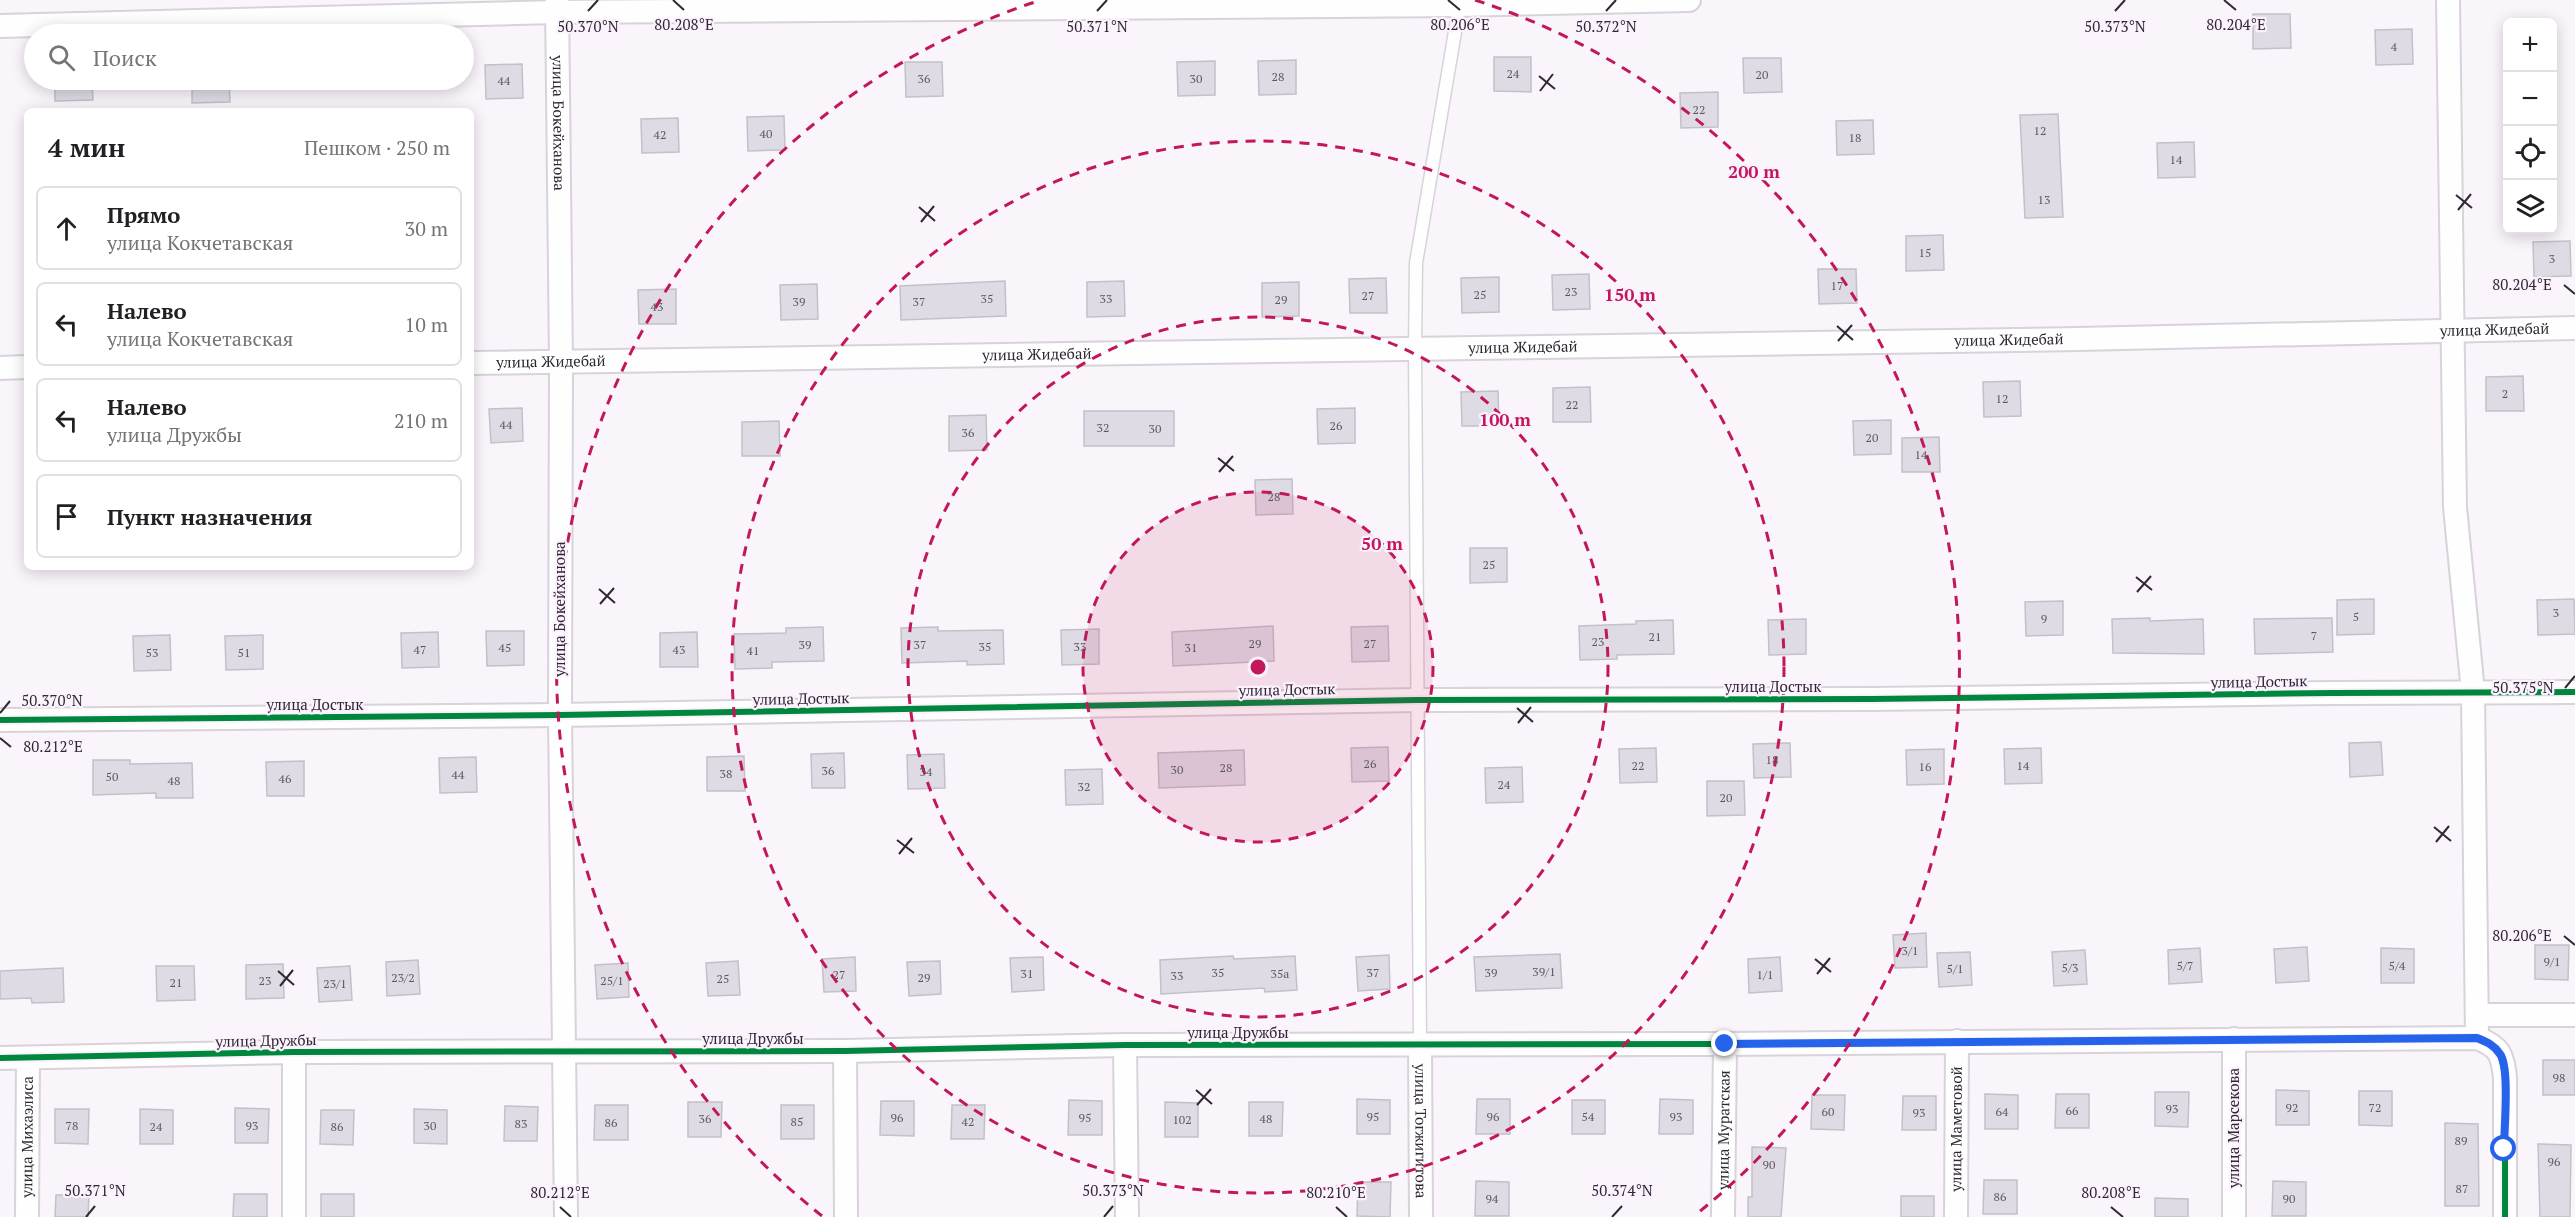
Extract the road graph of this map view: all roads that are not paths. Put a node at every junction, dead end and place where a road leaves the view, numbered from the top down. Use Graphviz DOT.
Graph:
graph roads {
  1 [pos="1689,0"];
  2 [pos="2448,0"];
  3 [pos="1460,2"];
  4 [pos="556,6"];
  5 [pos="56,24"];
  6 [pos="24,25"];
  7 [pos="0,26"];
  8 [pos="2575,328"];
  9 [pos="2453,330"];
  10 [pos="1415,350"];
  11 [pos="474,363"];
  12 [pos="561,363"];
  13 [pos="24,367"];
  14 [pos="0,368"];
  15 [pos="2473,692"];
  16 [pos="2575,692"];
  17 [pos="1417,700"];
  18 [pos="560,715"];
  19 [pos="0,720"];
  20 [pos="2478,1015"];
  21 [pos="2575,1015"];
  22 [pos="2477,1038"];
  23 [pos="2234,1039"];
  24 [pos="1957,1041"];
  25 [pos="1420,1044"];
  26 [pos="1725,1044"];
  27 [pos="1125,1045"];
  28 [pos="565,1051"];
  29 [pos="845,1051"];
  30 [pos="294,1052"];
  31 [pos="0,1058"];
  32 [pos="28,1058"];
  33 [pos="27,1217"];
  34 [pos="294,1217"];
  35 [pos="566,1217"];
  36 [pos="846,1217"];
  37 [pos="1127,1217"];
  38 [pos="1421,1217"];
  39 [pos="1723,1217"];
  40 [pos="1956,1217"];
  41 [pos="2234,1217"];
  42 [pos="2505,1217"];
  1 -- 3 [label="street"];
  2 -- 9 [label="street"];
  3 -- 4 [label="street"];
  3 -- 10 [label="lane"];
  4 -- 5 [label="street"];
  4 -- 12 [label="street, улица Бокейханова"];
  6 -- 7 [label="street"];
  8 -- 9 [label="street, улица Жидебай"];
  9 -- 10 [label="street, улица Жидебай"];
  9 -- 15 [label="street"];
  10 -- 12 [label="street, улица Жидебай"];
  10 -- 17 [label="lane"];
  11 -- 12 [label="street, улица Жидебай"];
  12 -- 18 [label="street, улица Бокейханова"];
  13 -- 14 [label="street"];
  15 -- 16 [label="street, улица Достык"];
  15 -- 17 [label="street, улица Достык"];
  15 -- 20 [label="street"];
  17 -- 18 [label="street, улица Достык"];
  17 -- 25 [label="lane"];
  18 -- 19 [label="street, улица Достык"];
  18 -- 28 [label="street, улица Бокейханова"];
  20 -- 21 [label="street"];
  20 -- 22 [label="street"];
  22 -- 23 [label="street, улица Дружбы"];
  22 -- 42 [label="street"];
  23 -- 24 [label="street, улица Дружбы"];
  23 -- 41 [label="street, улица Марсекова"];
  24 -- 26 [label="street, улица Дружбы"];
  24 -- 40 [label="street, улица Маметовой"];
  25 -- 26 [label="street, улица Дружбы"];
  25 -- 27 [label="street, улица Дружбы"];
  25 -- 38 [label="street, улица Тогжигитова"];
  26 -- 39 [label="street, улица Муратская"];
  27 -- 29 [label="street, улица Дружбы"];
  27 -- 37 [label="street"];
  28 -- 29 [label="street, улица Дружбы"];
  28 -- 30 [label="street, улица Дружбы"];
  28 -- 35 [label="street, улица Бокейханова"];
  29 -- 36 [label="street"];
  30 -- 32 [label="street, улица Дружбы"];
  30 -- 34 [label="street"];
  31 -- 32 [label="street, улица Дружбы"];
  32 -- 33 [label="street, улица Михаэлиса"];
}
